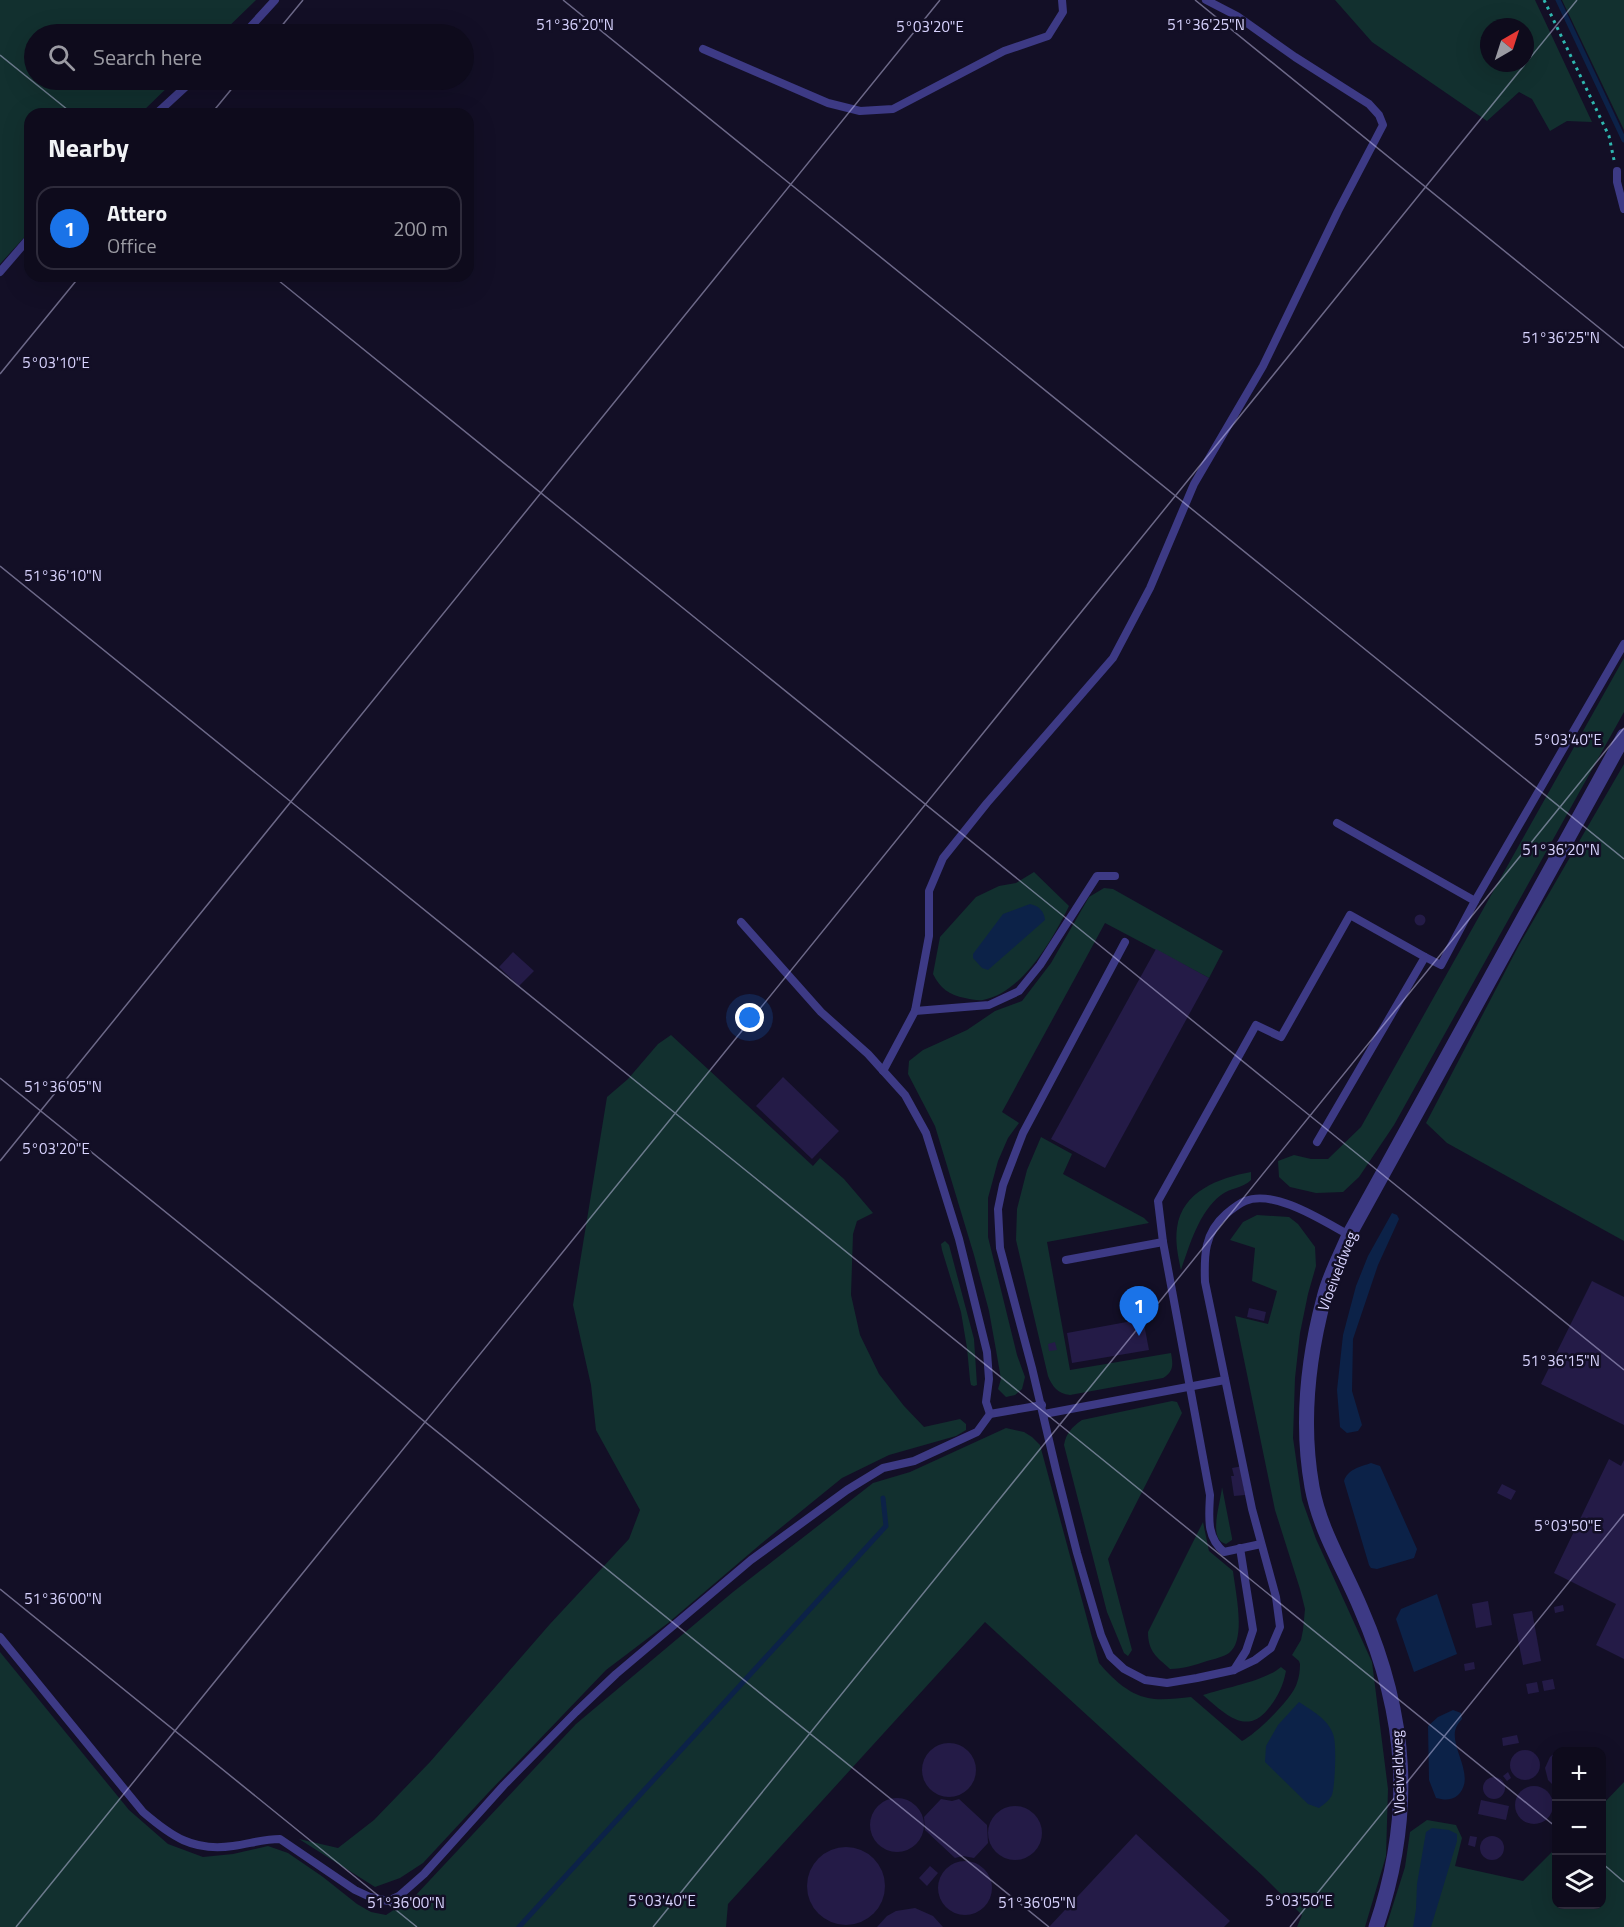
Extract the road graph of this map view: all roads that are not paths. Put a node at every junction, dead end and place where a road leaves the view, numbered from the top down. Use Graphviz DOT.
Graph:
graph roads {
  1 [pos="275,0"];
  2 [pos="1062,0"];
  3 [pos="1206,0"];
  4 [pos="253,24"];
  5 [pos="703,49"];
  6 [pos="182,90"];
  7 [pos="163,108"];
  8 [pos="1617,171"];
  9 [pos="1624,209"];
  10 [pos="24,244"];
  11 [pos="0,272"];
  12 [pos="1624,644"];
  13 [pos="1624,736"];
  14 [pos="1337,823"];
  15 [pos="1115,876"];
  16 [pos="1475,901"];
  17 [pos="741,922"];
  18 [pos="1125,942"];
  19 [pos="1425,957"];
  20 [pos="915,1011"];
  21 [pos="883,1071"];
  22 [pos="1317,1142"];
  23 [pos="1349,1234"];
  24 [pos="1163,1242"];
  25 [pos="1066,1260"];
  26 [pos="1225,1380"];
  27 [pos="1190,1386"];
  28 [pos="1043,1410"];
  29 [pos="990,1414"];
  30 [pos="1261,1544"];
  31 [pos="1240,1548"];
  32 [pos="0,1638"];
  33 [pos="1234,1670"];
  34 [pos="1376,1927"];
  1 -- 4 [label="lane"];
  2 -- 5 [label="lane"];
  3 -- 20 [label="lane"];
  6 -- 7 [label="lane"];
  8 -- 9 [label="lane"];
  10 -- 11 [label="lane"];
  12 -- 16 [label="lane"];
  13 -- 23 [label="street, Vloeiveldweg"];
  14 -- 16 [label="lane"];
  15 -- 20 [label="lane"];
  16 -- 19 [label="lane"];
  17 -- 21 [label="lane"];
  18 -- 28 [label="lane"];
  19 -- 22 [label="lane"];
  19 -- 24 [label="lane"];
  20 -- 21 [label="lane"];
  21 -- 29 [label="lane"];
  23 -- 26 [label="lane"];
  23 -- 34 [label="street, Vloeiveldweg"];
  24 -- 25 [label="lane"];
  24 -- 27 [label="lane"];
  26 -- 27 [label="lane"];
  26 -- 30 [label="lane"];
  27 -- 28 [label="lane"];
  27 -- 31 [label="lane"];
  28 -- 29 [label="lane"];
  28 -- 33 [label="lane"];
  29 -- 32 [label="lane"];
  30 -- 31 [label="lane"];
  30 -- 33 [label="lane"];
  31 -- 33 [label="lane"];
}
